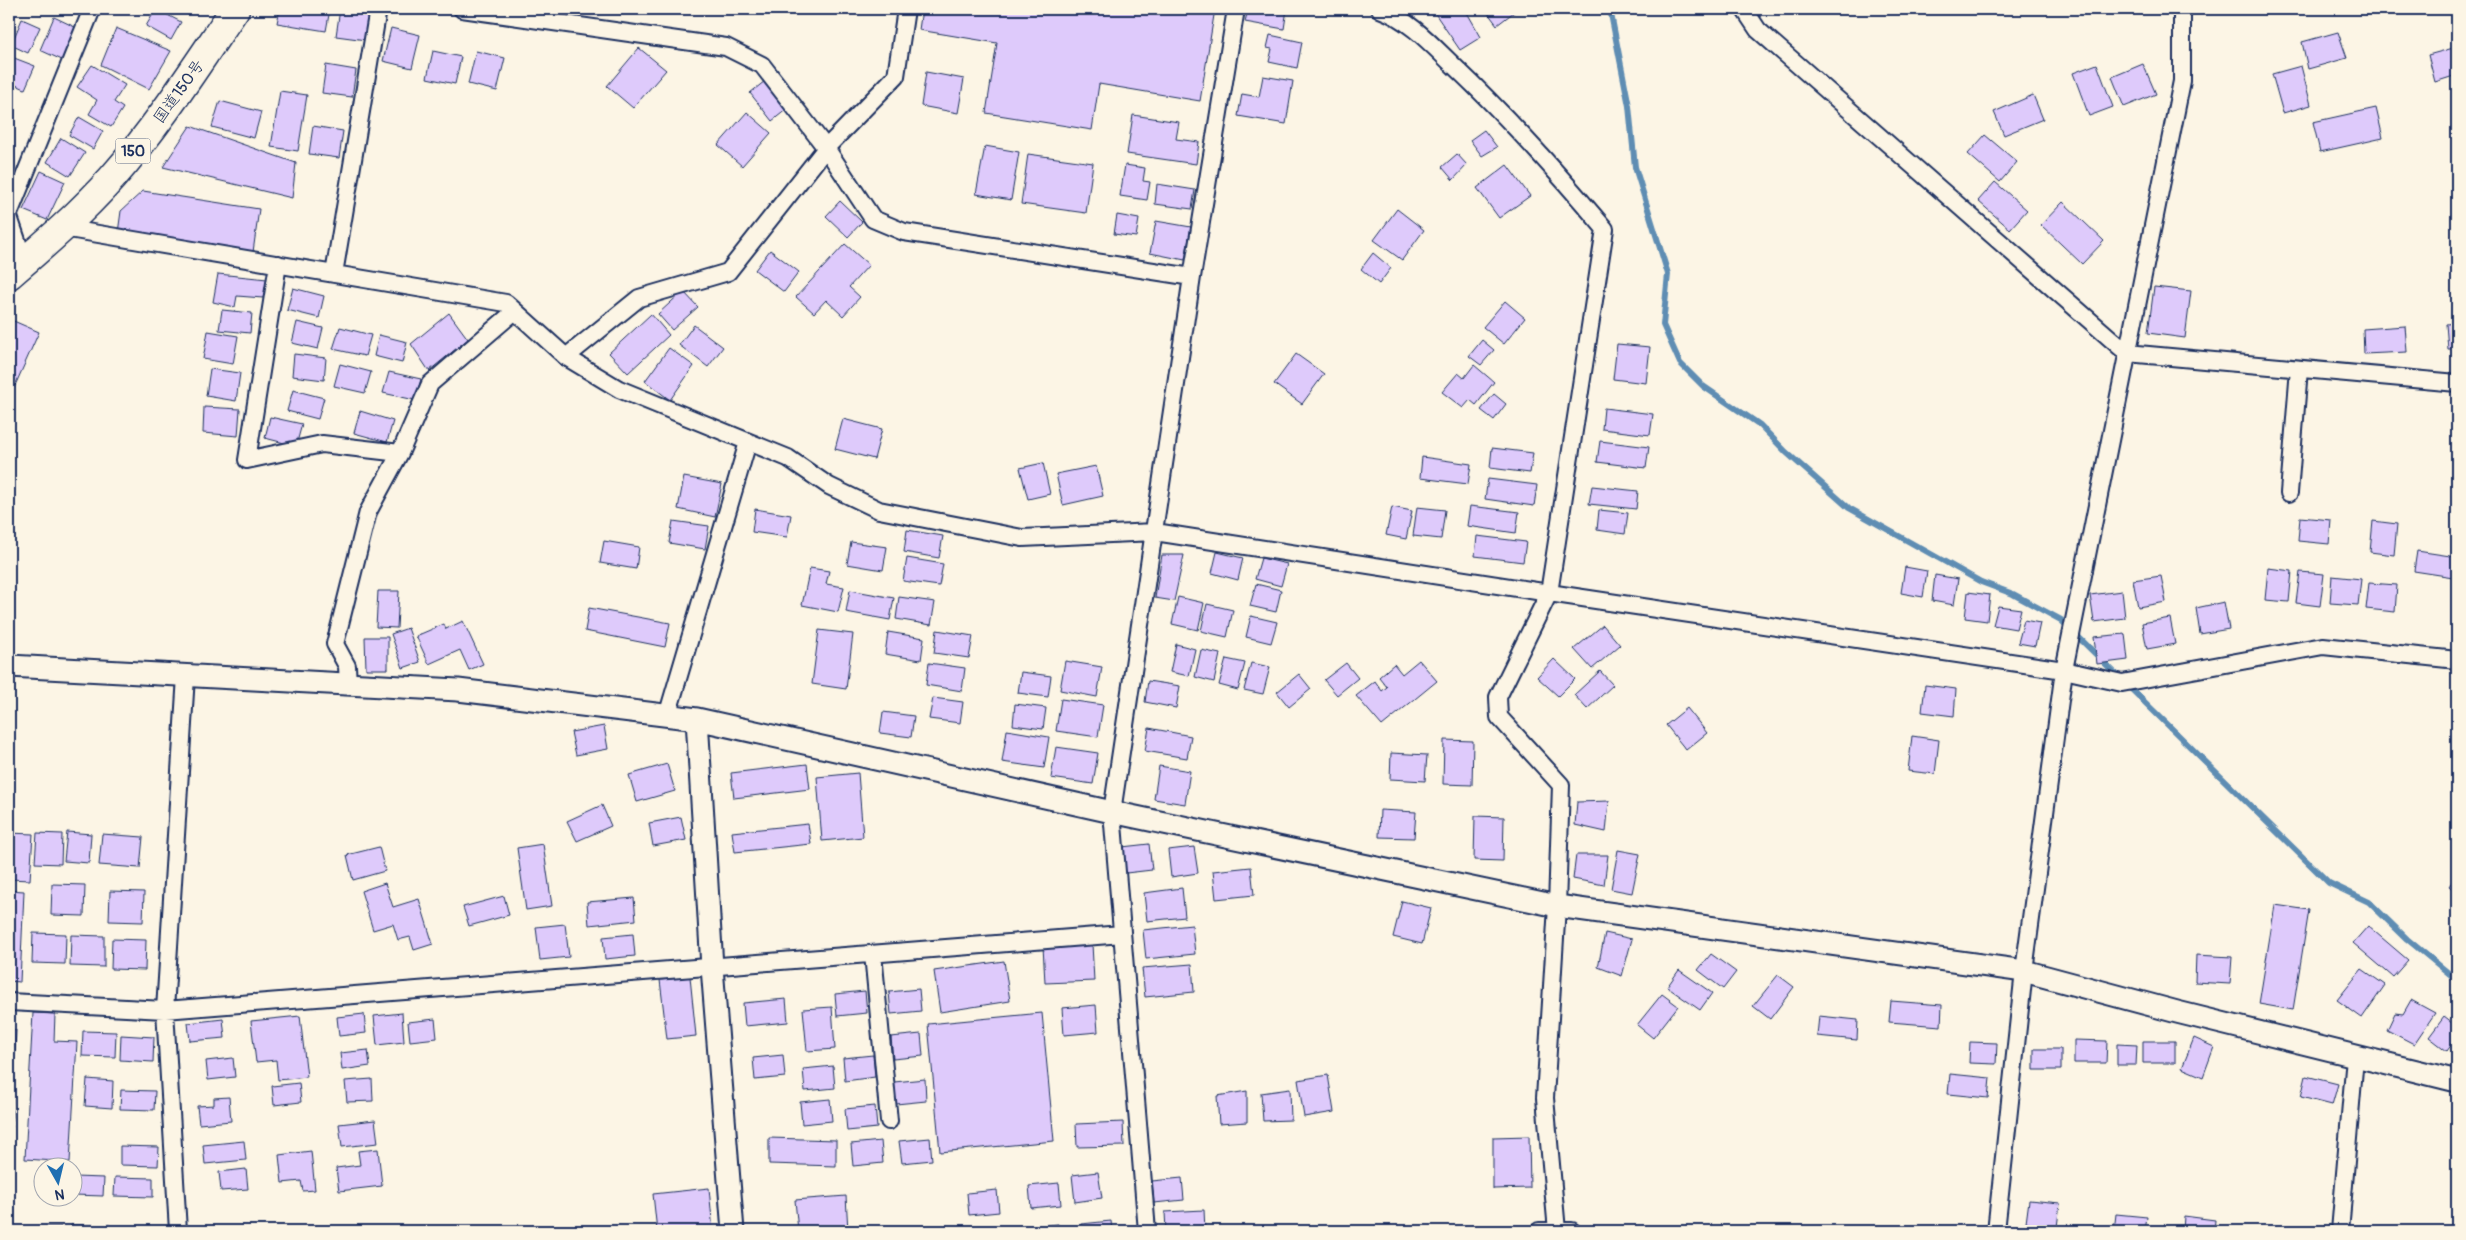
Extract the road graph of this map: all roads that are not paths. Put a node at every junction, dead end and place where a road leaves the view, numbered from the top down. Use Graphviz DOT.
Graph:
graph roads {
  1 [pos="92,9"];
  2 [pos="235,9"];
  3 [pos="378,9"];
  4 [pos="462,9"];
  5 [pos="906,9"];
  6 [pos="1236,9"];
  7 [pos="1380,9"];
  8 [pos="1744,9"];
  9 [pos="2182,9"];
  10 [pos="826,148"];
  11 [pos="9,216"];
  12 [pos="63,228"];
  13 [pos="278,264"];
  14 [pos="16,268"];
  15 [pos="334,274"];
  16 [pos="1192,277"];
  17 [pos="515,311"];
  18 [pos="2127,353"];
  19 [pos="566,357"];
  20 [pos="2299,369"];
  21 [pos="2457,383"];
  22 [pos="748,442"];
  23 [pos="400,453"];
  24 [pos="2289,493"];
  25 [pos="1155,532"];
  26 [pos="1549,594"];
  27 [pos="2457,660"];
  28 [pos="9,666"];
  29 [pos="2064,670"];
  30 [pos="186,676"];
  31 [pos="348,684"];
  32 [pos="666,716"];
  33 [pos="697,719"];
  34 [pos="1112,812"];
  35 [pos="1557,906"];
  36 [pos="1122,934"];
  37 [pos="873,954"];
  38 [pos="712,967"];
  39 [pos="2024,970"];
  40 [pos="9,1002"];
  41 [pos="165,1010"];
  42 [pos="2355,1057"];
  43 [pos="2457,1081"];
  44 [pos="889,1122"];
  45 [pos="178,1231"];
  46 [pos="733,1231"];
  47 [pos="1147,1231"];
  48 [pos="1539,1231"];
  49 [pos="1562,1231"];
  50 [pos="1996,1231"];
  51 [pos="2340,1231"];
  1 -- 11 [label="street"];
  2 -- 12 [label="highway, 国道150号 / 150"];
  3 -- 15 [label="street"];
  4 -- 10 [label="street"];
  5 -- 10 [label="street"];
  6 -- 16 [label="street"];
  7 -- 26 [label="street"];
  8 -- 18 [label="street"];
  9 -- 18 [label="street"];
  10 -- 16 [label="street"];
  10 -- 19 [label="street"];
  11 -- 14 [label="street"];
  12 -- 13 [label="street"];
  12 -- 14 [label="highway, 国道150号 / 150"];
  13 -- 15 [label="street"];
  13 -- 23 [label="street"];
  15 -- 17 [label="street"];
  16 -- 25 [label="street"];
  17 -- 19 [label="street"];
  17 -- 23 [label="street"];
  18 -- 20 [label="street"];
  18 -- 29 [label="street"];
  19 -- 22 [label="street"];
  20 -- 21 [label="street"];
  20 -- 24 [label="street"];
  22 -- 25 [label="street"];
  22 -- 32 [label="street"];
  23 -- 31 [label="street"];
  25 -- 26 [label="street"];
  25 -- 34 [label="street"];
  26 -- 29 [label="street"];
  26 -- 35 [label="street"];
  27 -- 29 [label="street"];
  28 -- 30 [label="street"];
  29 -- 39 [label="street"];
  30 -- 31 [label="street"];
  30 -- 41 [label="street"];
  31 -- 32 [label="street"];
  32 -- 33 [label="street"];
  33 -- 34 [label="street"];
  33 -- 38 [label="street"];
  34 -- 35 [label="street"];
  34 -- 36 [label="street"];
  35 -- 39 [label="street"];
  35 -- 49 [label="street"];
  36 -- 37 [label="street"];
  36 -- 47 [label="street"];
  37 -- 38 [label="street"];
  37 -- 44 [label="street"];
  38 -- 41 [label="street"];
  38 -- 46 [label="street"];
  39 -- 42 [label="street"];
  39 -- 50 [label="street"];
  40 -- 41 [label="street"];
  41 -- 45 [label="street"];
  42 -- 43 [label="street"];
  42 -- 51 [label="street"];
  48 -- 49 [label="street"];
}
